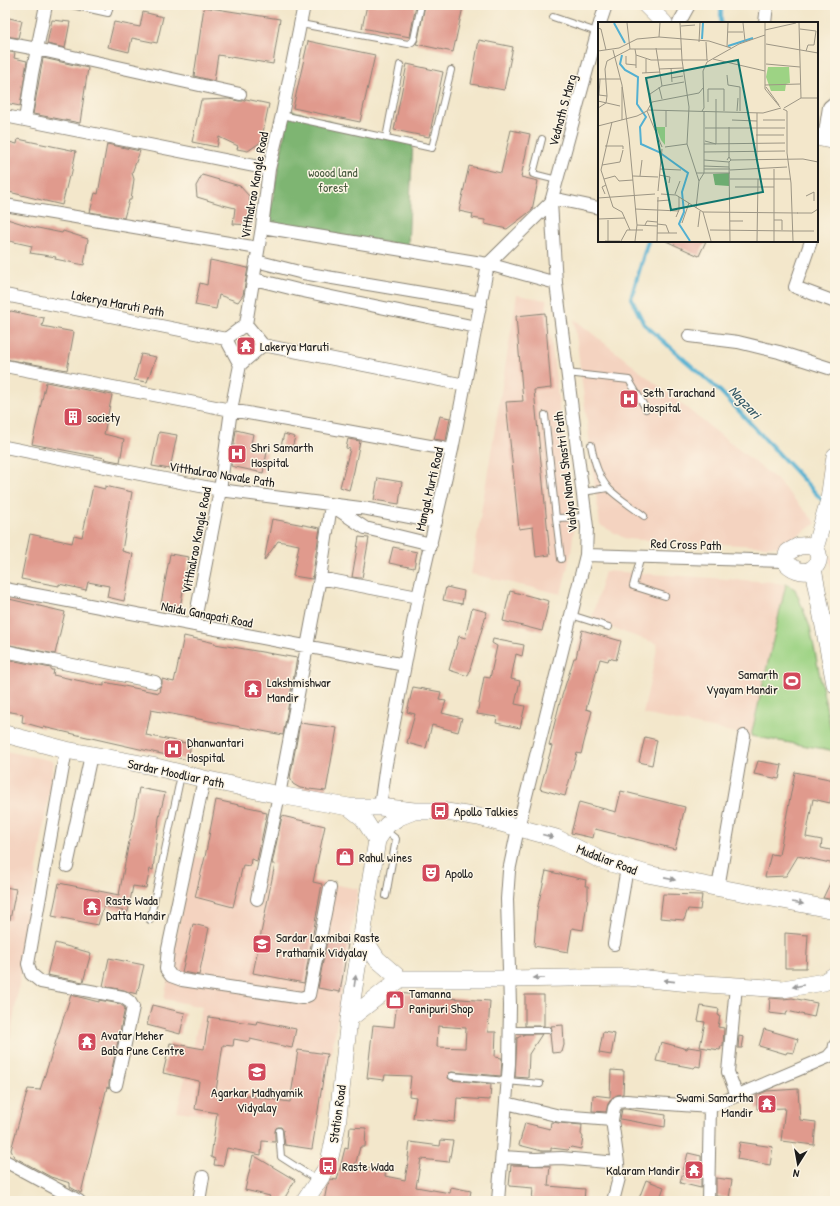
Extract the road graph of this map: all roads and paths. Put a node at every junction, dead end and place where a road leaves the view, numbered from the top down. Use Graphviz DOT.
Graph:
graph roads {
  1 [pos="46,5"];
  2 [pos="72,5"];
  3 [pos="110,5"];
  4 [pos="304,5"];
  5 [pos="421,5"];
  6 [pos="606,5"];
  7 [pos="646,5"];
  8 [pos="689,5"];
  9 [pos="767,5"];
  10 [pos="553,17"];
  11 [pos="601,22"];
  12 [pos="663,22"];
  13 [pos="680,22"];
  14 [pos="766,22"];
  15 [pos="301,24"];
  16 [pos="598,27"];
  17 [pos="598,31"];
  18 [pos="5,43"];
  19 [pos="37,49"];
  20 [pos="400,65"];
  21 [pos="451,70"];
  22 [pos="240,94"];
  23 [pos="835,102"];
  24 [pos="5,116"];
  25 [pos="282,116"];
  26 [pos="25,120"];
  27 [pos="386,138"];
  28 [pos="542,139"];
  29 [pos="825,139"];
  30 [pos="269,169"];
  31 [pos="557,180"];
  32 [pos="551,200"];
  33 [pos="5,205"];
  34 [pos="598,208"];
  35 [pos="262,227"];
  36 [pos="811,242"];
  37 [pos="258,248"];
  38 [pos="256,261"];
  39 [pos="488,264"];
  40 [pos="254,279"];
  41 [pos="556,283"];
  42 [pos="5,295"];
  43 [pos="835,302"];
  44 [pos="481,303"];
  45 [pos="246,324"];
  46 [pos="476,327"];
  47 [pos="689,336"];
  48 [pos="226,339"];
  49 [pos="263,345"];
  50 [pos="240,365"];
  51 [pos="5,366"];
  52 [pos="835,370"];
  53 [pos="568,373"];
  54 [pos="465,385"];
  55 [pos="231,410"];
  56 [pos="646,410"];
  57 [pos="545,415"];
  58 [pos="591,445"];
  59 [pos="5,447"];
  60 [pos="452,450"];
  61 [pos="835,456"];
  62 [pos="608,488"];
  63 [pos="220,490"];
  64 [pos="583,492"];
  65 [pos="331,505"];
  66 [pos="644,516"];
  67 [pos="586,517"];
  68 [pos="828,517"];
  69 [pos="556,518"];
  70 [pos="436,522"];
  71 [pos="430,544"];
  72 [pos="815,548"];
  73 [pos="586,555"];
  74 [pos="641,556"];
  75 [pos="561,559"];
  76 [pos="785,561"];
  77 [pos="813,569"];
  78 [pos="320,578"];
  79 [pos="5,589"];
  80 [pos="665,596"];
  81 [pos="418,598"];
  82 [pos="571,615"];
  83 [pos="194,625"];
  84 [pos="610,627"];
  85 [pos="306,646"];
  86 [pos="5,651"];
  87 [pos="405,665"];
  88 [pos="155,682"];
  89 [pos="835,684"];
  90 [pos="5,734"];
  91 [pos="744,736"];
  92 [pos="66,750"];
  93 [pos="91,755"];
  94 [pos="181,773"];
  95 [pos="204,779"];
  96 [pos="279,795"];
  97 [pos="380,807"];
  98 [pos="349,808"];
  99 [pos="414,811"];
  100 [pos="518,828"];
  101 [pos="381,834"];
  102 [pos="67,866"];
  103 [pos="627,868"];
  104 [pos="330,888"];
  105 [pos="718,888"];
  106 [pos="386,896"];
  107 [pos="257,899"];
  108 [pos="835,910"];
  109 [pos="150,920"];
  110 [pos="362,936"];
  111 [pos="614,944"];
  112 [pos="835,975"];
  113 [pos="400,979"];
  114 [pos="510,979"];
  115 [pos="736,986"];
  116 [pos="349,1019"];
  117 [pos="510,1030"];
  118 [pos="548,1030"];
  119 [pos="835,1045"];
  120 [pos="452,1076"];
  121 [pos="508,1081"];
  122 [pos="540,1084"];
  123 [pos="116,1085"];
  124 [pos="737,1096"];
  125 [pos="506,1103"];
  126 [pos="710,1107"];
  127 [pos="612,1120"];
  128 [pos="279,1131"];
  129 [pos="502,1157"];
  130 [pos="5,1161"];
  131 [pos="618,1163"];
  132 [pos="203,1177"];
  133 [pos="318,1181"];
  134 [pos="79,1201"];
  135 [pos="199,1201"];
  136 [pos="305,1201"];
  137 [pos="498,1201"];
  138 [pos="613,1201"];
  139 [pos="708,1201"];
  1 -- 19 [label="street"];
  2 -- 3 [label="lane"];
  4 -- 15 [label="street, Vitthalrao Kangle Road"];
  5 -- 15 [label="lane"];
  6 -- 11 [label="street, Vednath S Marg"];
  7 -- 12 [label="street"];
  8 -- 13 [label="street"];
  9 -- 14 [label="street"];
  10 -- 16 [label="lane"];
  15 -- 25 [label="street, Vitthalrao Kangle Road"];
  17 -- 31 [label="street, Vednath S Marg"];
  18 -- 19 [label="street"];
  19 -- 22 [label="street"];
  19 -- 26 [label="street"];
  20 -- 27 [label="lane"];
  21 -- 27 [label="lane"];
  23 -- 29 [label="street"];
  24 -- 26 [label="street"];
  25 -- 27 [label="lane"];
  25 -- 30 [label="street, Vitthalrao Kangle Road"];
  26 -- 30 [label="street"];
  28 -- 31 [label="lane"];
  30 -- 35 [label="street, Vitthalrao Kangle Road"];
  31 -- 32 [label="street, Vednath S Marg"];
  32 -- 34 [label="street"];
  32 -- 39 [label="street"];
  32 -- 41 [label="street, Vaidya Nanal Shastri Path"];
  33 -- 37 [label="street"];
  35 -- 37 [label="street, Vitthalrao Kangle Road"];
  35 -- 39 [label="street"];
  36 -- 43 [label="street"];
  37 -- 38 [label="street, Vitthalrao Kangle Road"];
  38 -- 40 [label="street, Vitthalrao Kangle Road"];
  38 -- 44 [label="street"];
  39 -- 41 [label="street"];
  39 -- 44 [label="street, Mangal Murti Road"];
  40 -- 45 [label="street, Vitthalrao Kangle Road"];
  40 -- 46 [label="street"];
  41 -- 53 [label="street, Vaidya Nanal Shastri Path"];
  42 -- 48 [label="street, Lakerya Maruti Path"];
  44 -- 46 [label="street, Mangal Murti Road"];
  45 -- 48 [label="street"];
  45 -- 49 [label="street"];
  46 -- 54 [label="street, Mangal Murti Road"];
  47 -- 52 [label="street"];
  48 -- 50 [label="street"];
  49 -- 50 [label="street"];
  49 -- 54 [label="street"];
  50 -- 55 [label="street, Vitthalrao Kangle Road"];
  51 -- 55 [label="street"];
  53 -- 56 [label="lane"];
  53 -- 64 [label="street, Vaidya Nanal Shastri Path"];
  54 -- 60 [label="street, Mangal Murti Road"];
  55 -- 60 [label="street"];
  55 -- 63 [label="street, Vitthalrao Kangle Road"];
  57 -- 69 [label="lane"];
  58 -- 62 [label="lane"];
  59 -- 63 [label="street, Vitthalrao Navale Path"];
  60 -- 70 [label="street, Mangal Murti Road"];
  61 -- 68 [label="street"];
  62 -- 64 [label="lane"];
  62 -- 66 [label="lane"];
  63 -- 65 [label="street, Vitthalrao Navale Path"];
  63 -- 83 [label="street, Vitthalrao Kangle Road"];
  64 -- 67 [label="street, Vaidya Nanal Shastri Path"];
  65 -- 70 [label="street, Vitthalrao Navale Path"];
  65 -- 71 [label="street"];
  65 -- 78 [label="street"];
  67 -- 69 [label="lane"];
  67 -- 73 [label="street, Vaidya Nanal Shastri Path"];
  68 -- 72 [label="street"];
  69 -- 75 [label="lane"];
  70 -- 71 [label="street, Mangal Murti Road"];
  71 -- 81 [label="street, Mangal Murti Road"];
  72 -- 76 [label="street"];
  72 -- 77 [label="street"];
  73 -- 74 [label="street, Red Cross Path"];
  73 -- 82 [label="street, Vaidya Nanal Shastri Path"];
  74 -- 76 [label="street, Red Cross Path"];
  74 -- 80 [label="lane"];
  76 -- 77 [label="street"];
  77 -- 89 [label="street"];
  78 -- 81 [label="street"];
  78 -- 85 [label="street"];
  79 -- 83 [label="street, Naidu Ganapati Road"];
  81 -- 87 [label="street, Mangal Murti Road"];
  82 -- 84 [label="lane"];
  82 -- 100 [label="street, Vaidya Nanal Shastri Path"];
  83 -- 85 [label="street, Naidu Ganapati Road"];
  85 -- 87 [label="street, Naidu Ganapati Road"];
  85 -- 96 [label="street"];
  86 -- 88 [label="street"];
  87 -- 97 [label="street, Mangal Murti Road"];
  90 -- 92 [label="street, Sardar Moodliar Path"];
  91 -- 105 [label="street"];
  92 -- 93 [label="street, Sardar Moodliar Path"];
  92 -- 123 [label="street"];
  93 -- 94 [label="street, Sardar Moodliar Path"];
  93 -- 102 [label="street"];
  94 -- 95 [label="street, Sardar Moodliar Path"];
  94 -- 109 [label="lane"];
  95 -- 96 [label="street, Sardar Moodliar Path"];
  95 -- 104 [label="street"];
  96 -- 98 [label="street, Sardar Moodliar Path"];
  96 -- 107 [label="street"];
  97 -- 98 [label="street, Sardar Moodliar Path"];
  97 -- 99 [label="street, Mudaliar Road"];
  98 -- 101 [label="street, Sardar Moodliar Path"];
  99 -- 100 [label="street, Mudaliar Road"];
  99 -- 101 [label="street"];
  100 -- 103 [label="street, Mudaliar Road, one-way"];
  100 -- 114 [label="street, Vaidya Nanal Shastri Path"];
  101 -- 106 [label="lane"];
  101 -- 110 [label="street, Station Road"];
  103 -- 105 [label="street, Mudaliar Road, one-way"];
  103 -- 111 [label="street"];
  105 -- 108 [label="street, Mudaliar Road, one-way"];
  110 -- 113 [label="street"];
  116 -- 110 [label="street, Station Road, one-way"];
  112 -- 115 [label="street, one-way"];
  113 -- 114 [label="street"];
  113 -- 116 [label="street"];
  115 -- 114 [label="street, one-way"];
  114 -- 117 [label="street, Vaidya Nanal Shastri Path"];
  115 -- 124 [label="street"];
  116 -- 133 [label="street, Station Road"];
  117 -- 118 [label="lane"];
  117 -- 121 [label="street, Vaidya Nanal Shastri Path"];
  119 -- 124 [label="street"];
  120 -- 121 [label="lane"];
  121 -- 122 [label="lane"];
  121 -- 125 [label="street, Vaidya Nanal Shastri Path"];
  124 -- 126 [label="street"];
  125 -- 127 [label="street"];
  125 -- 129 [label="street, Vaidya Nanal Shastri Path"];
  126 -- 127 [label="street"];
  126 -- 139 [label="street"];
  127 -- 131 [label="street"];
  128 -- 133 [label="lane"];
  129 -- 131 [label="street"];
  129 -- 137 [label="street, Vaidya Nanal Shastri Path"];
  130 -- 134 [label="street"];
  131 -- 138 [label="street"];
  132 -- 135 [label="street"];
  133 -- 136 [label="street, Station Road"];
}
